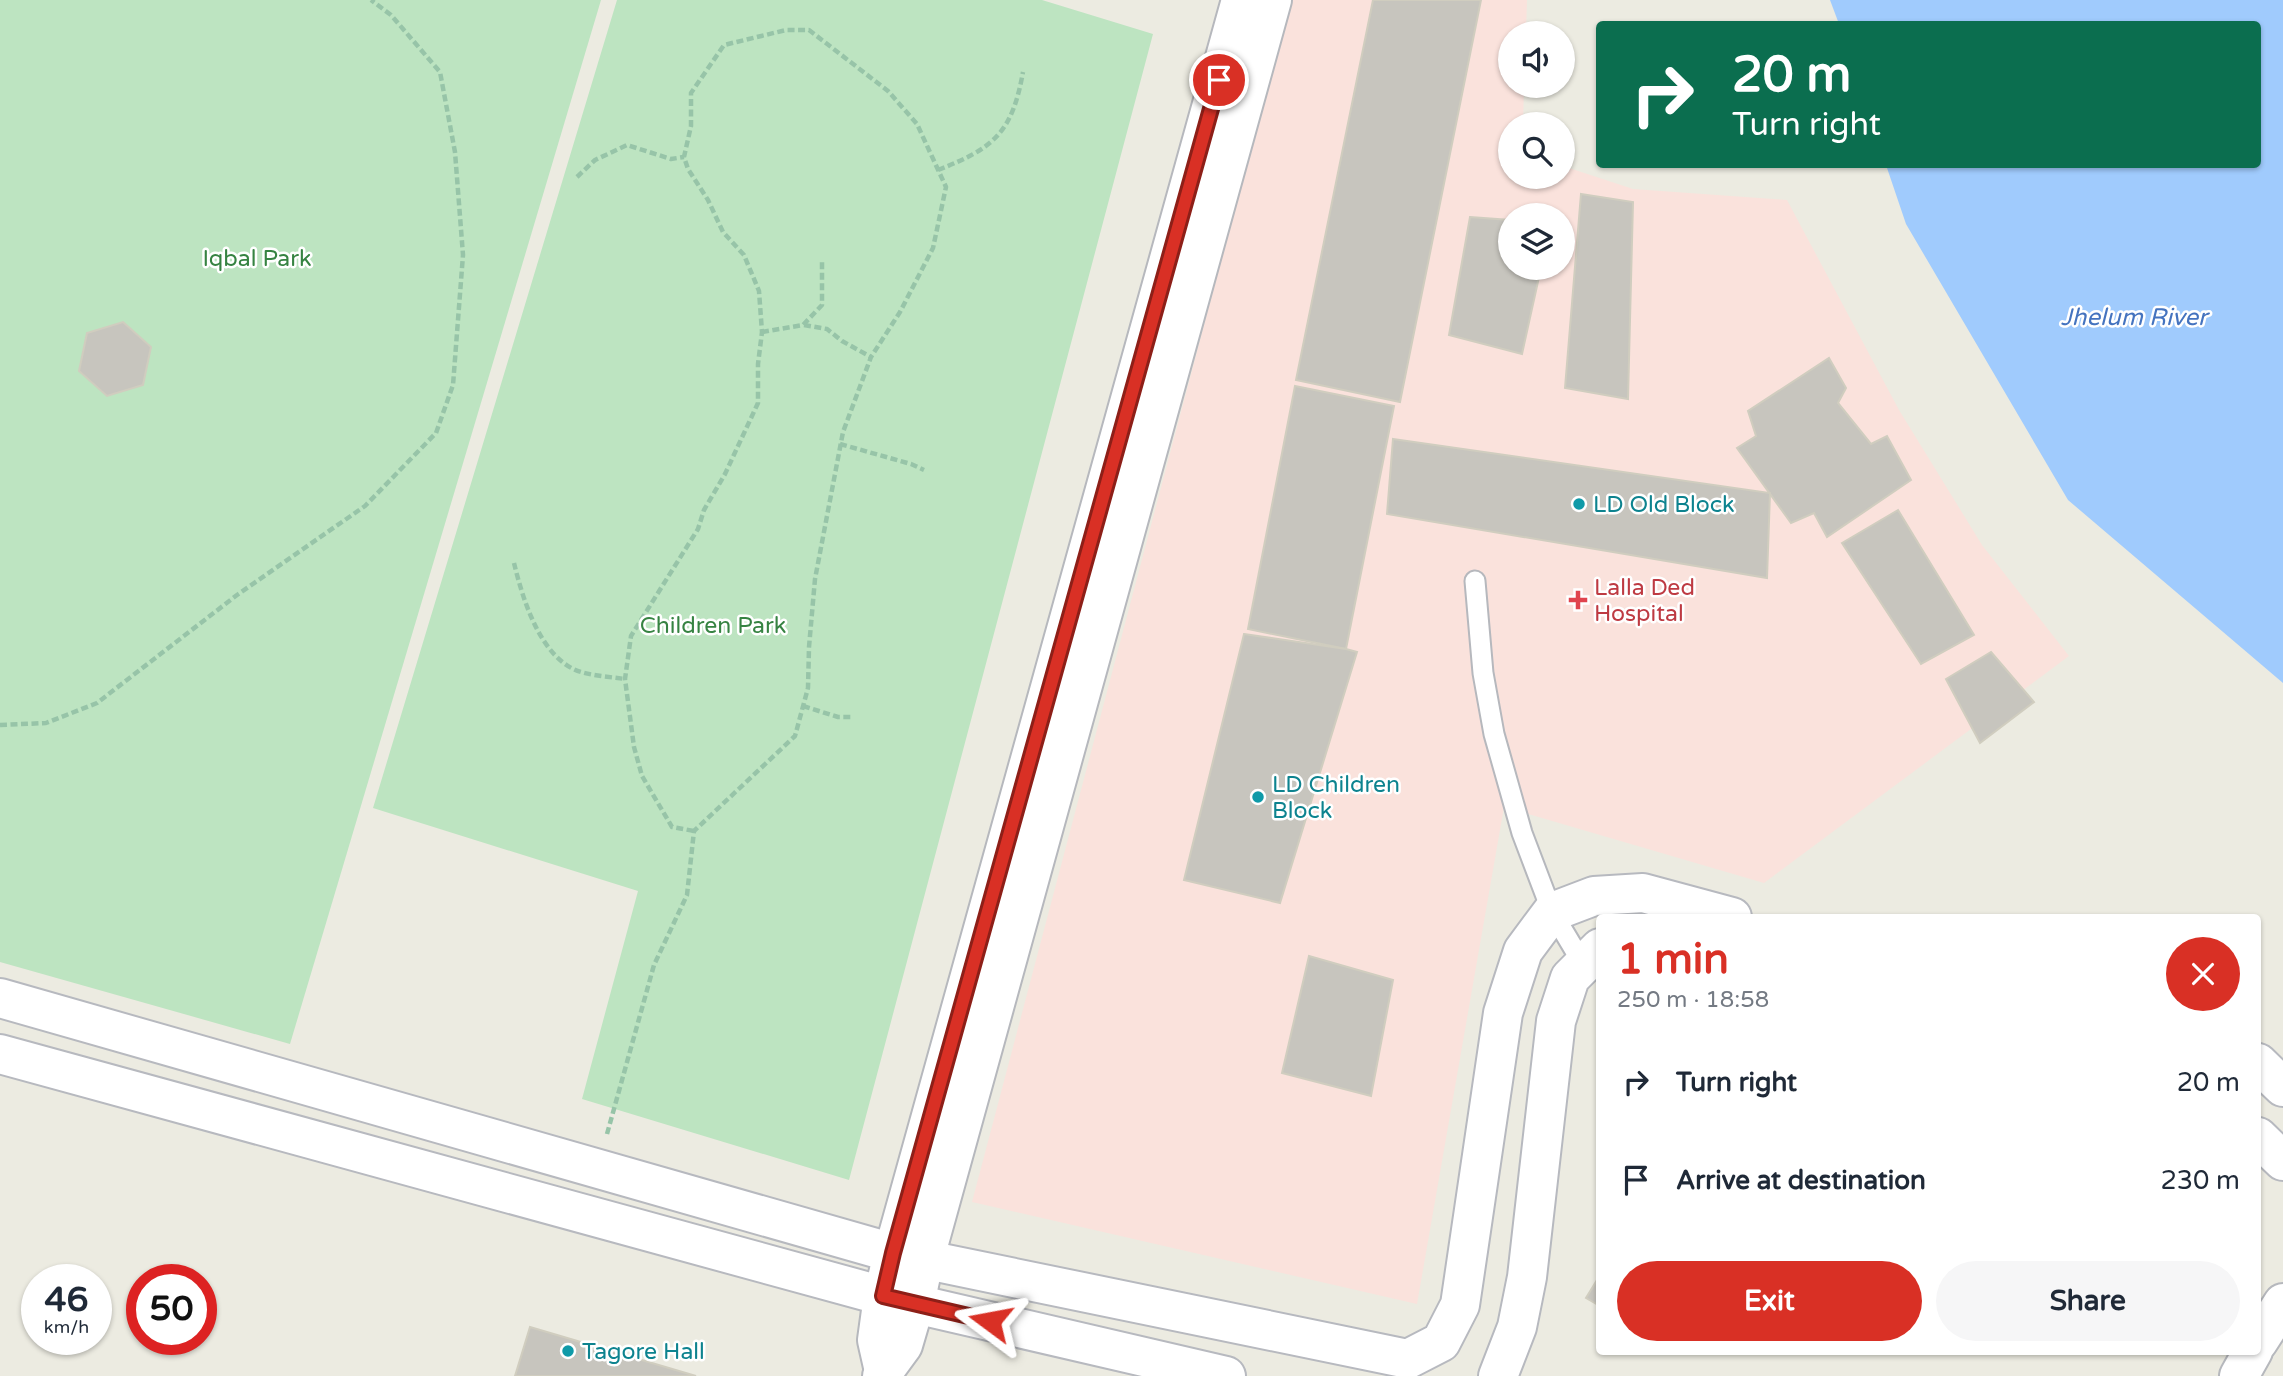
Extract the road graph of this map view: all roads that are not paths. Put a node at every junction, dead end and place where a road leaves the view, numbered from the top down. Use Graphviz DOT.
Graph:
graph roads {
  1 [pos="1241,0"];
  2 [pos="1272,0"];
  3 [pos="1475,581"];
  4 [pos="1552,912"];
  5 [pos="1721,914"];
  6 [pos="1591,956"];
  7 [pos="0,998"];
  8 [pos="0,1054"];
  9 [pos="2261,1066"];
  10 [pos="2283,1087"];
  11 [pos="2261,1140"];
  12 [pos="2283,1161"];
  13 [pos="908,1257"];
  14 [pos="899,1300"];
  15 [pos="2283,1303"];
  16 [pos="2261,1337"];
  17 [pos="2251,1355"];
  18 [pos="1187,1372"];
  19 [pos="883,1373"];
  20 [pos="1226,1376"];
  21 [pos="1498,1376"];
  22 [pos="2239,1376"];
  1 -- 13 [label="main road"];
  2 -- 13 [label="main road"];
  3 -- 4 [label="lane"];
  4 -- 5 [label="main road"];
  4 -- 6 [label="lane"];
  4 -- 13 [label="main road"];
  6 -- 21 [label="main road"];
  7 -- 13 [label="main road"];
  8 -- 14 [label="main road"];
  9 -- 10 [label="main road"];
  11 -- 12 [label="main road"];
  13 -- 14 [label="main road"];
  14 -- 18 [label="main road"];
  14 -- 19 [label="main road"];
  15 -- 16 [label="main road"];
  17 -- 22 [label="main road"];
  18 -- 20 [label="main road"];
}
